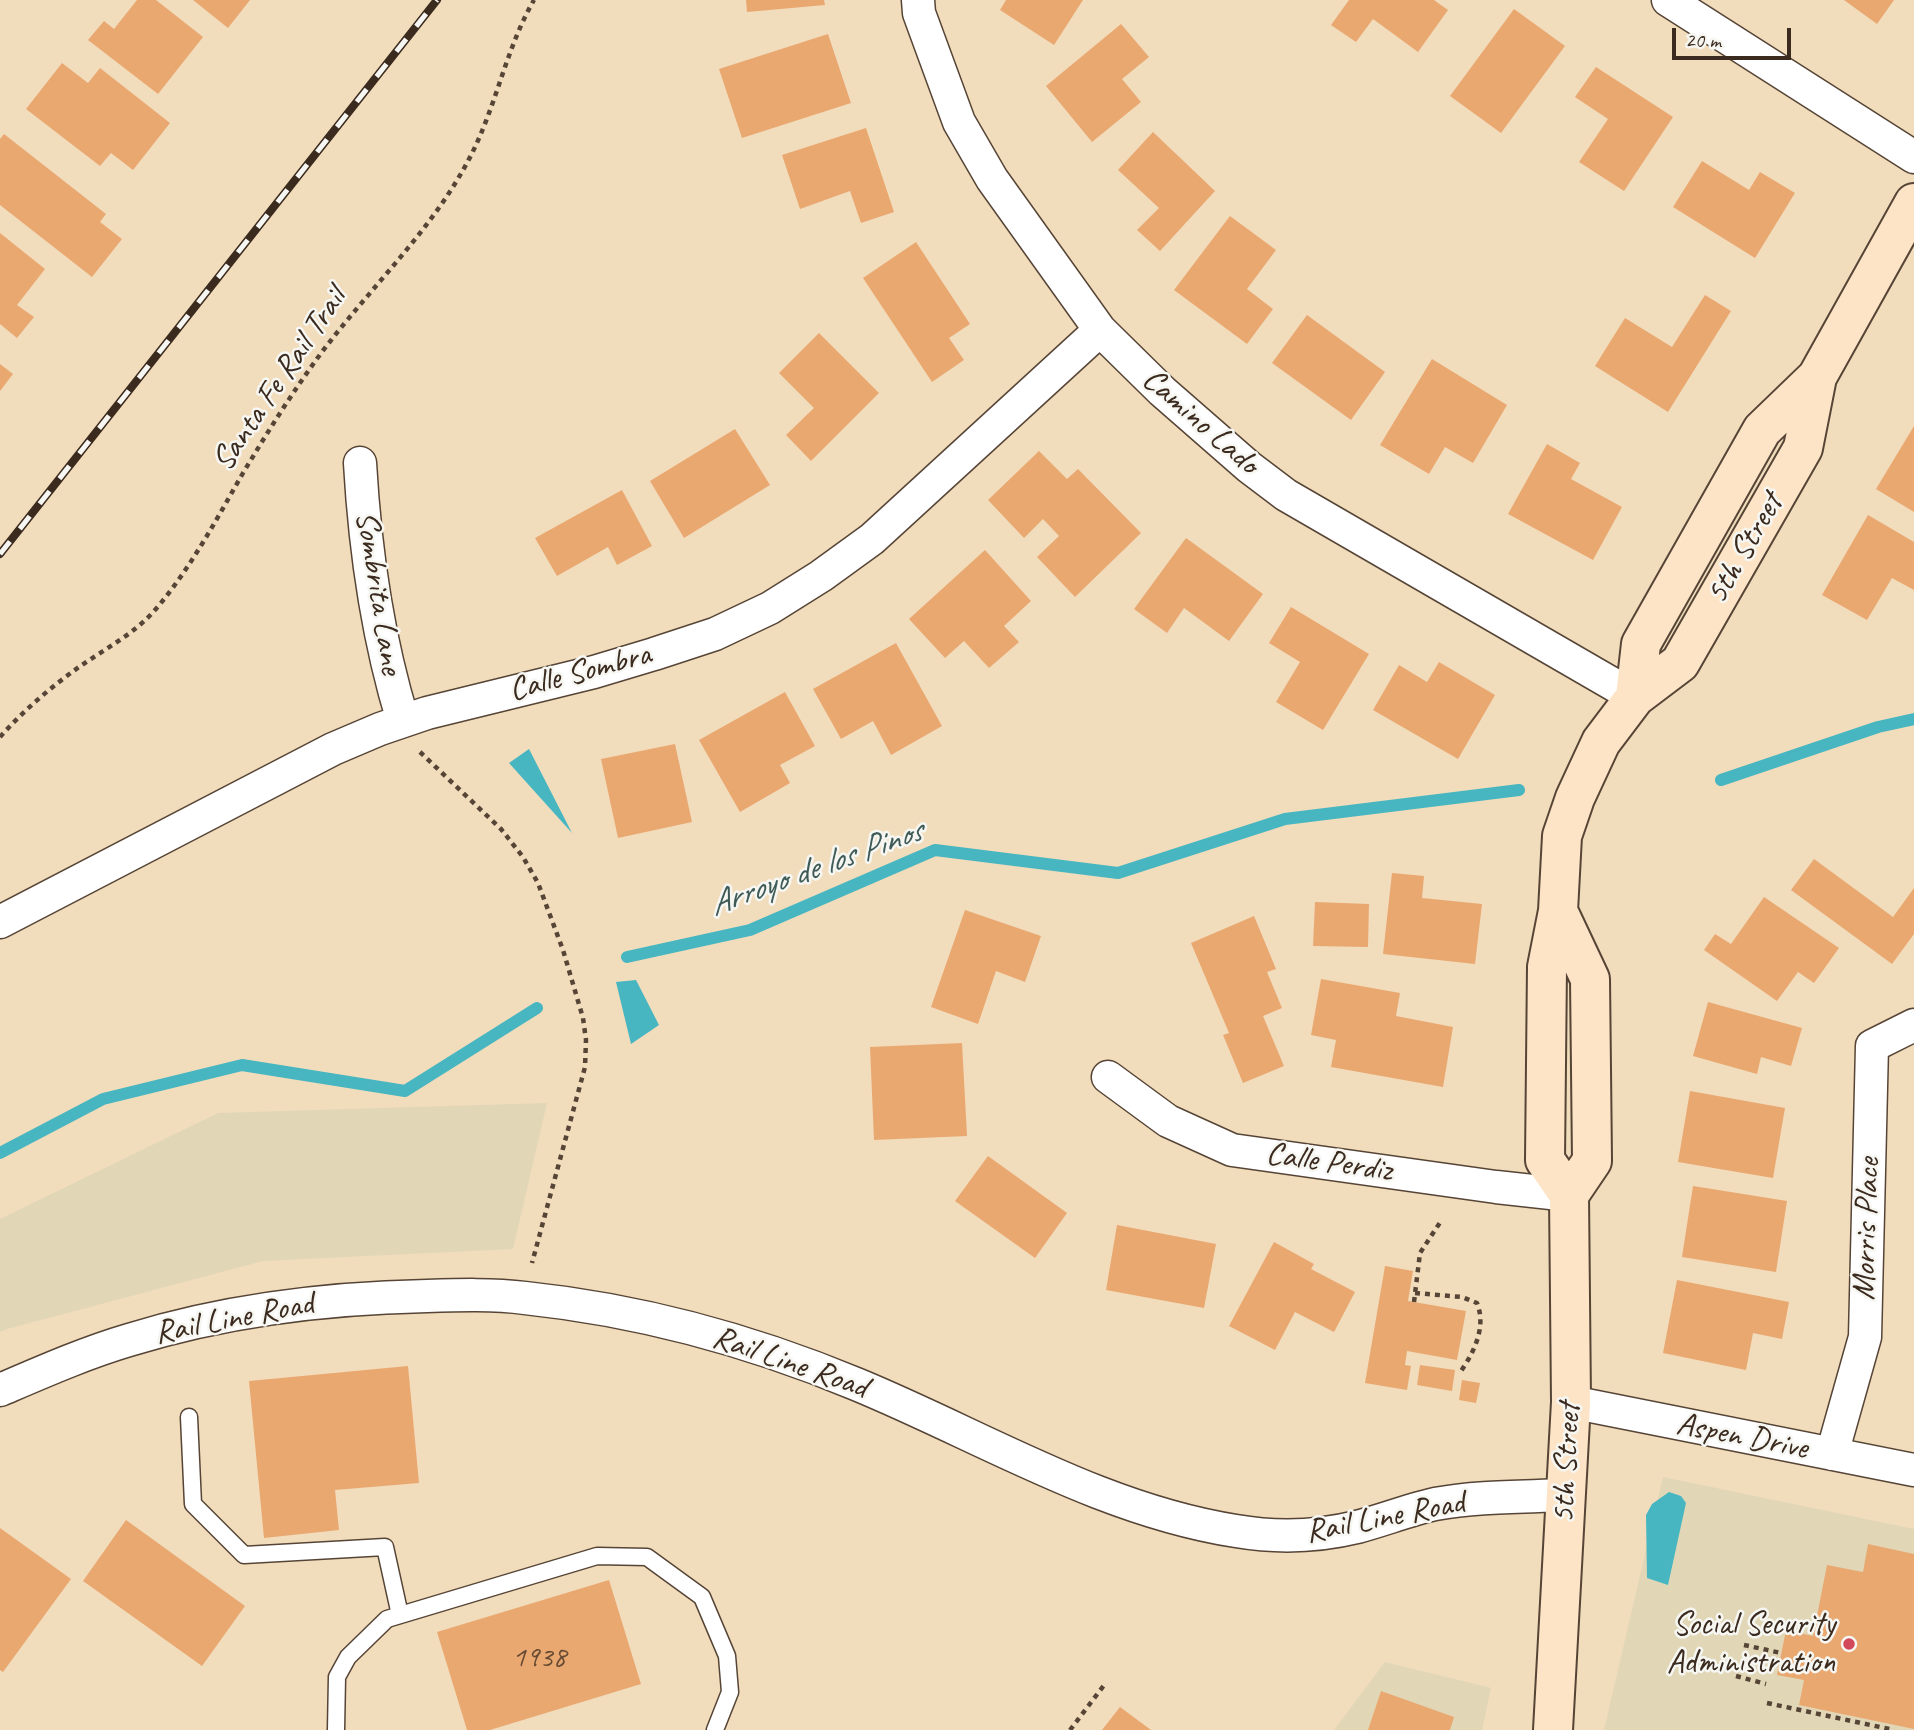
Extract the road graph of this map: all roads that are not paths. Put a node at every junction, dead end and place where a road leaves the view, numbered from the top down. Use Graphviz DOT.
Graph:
graph roads {
  1 [pos="918,0"];
  2 [pos="1668,0"];
  3 [pos="1914,157"];
  4 [pos="1914,203"];
  5 [pos="1100,330"];
  6 [pos="360,463"];
  7 [pos="1635,698"];
  8 [pos="403,721"];
  9 [pos="0,922"];
  10 [pos="1914,1026"];
  11 [pos="1108,1077"];
  12 [pos="1569,1195"];
  13 [pos="0,1390"];
  14 [pos="1571,1402"];
  15 [pos="189,1417"];
  16 [pos="1832,1454"];
  17 [pos="1914,1470"];
  18 [pos="1566,1495"];
  19 [pos="400,1615"];
  20 [pos="1557,1729"];
  21 [pos="336,1730"];
  22 [pos="715,1730"];
  1 -- 5 [label="street, Camino Lado"];
  2 -- 3 [label="street"];
  4 -- 7 [label="street, 5th Street"];
  5 -- 7 [label="street, Camino Lado"];
  5 -- 8 [label="street, Calle Sombra"];
  6 -- 8 [label="street, Sombrita Lane"];
  7 -- 12 [label="street"];
  8 -- 9 [label="street, Calle Sombra"];
  10 -- 16 [label="street, Morris Place"];
  11 -- 12 [label="street, Calle Perdiz"];
  12 -- 14 [label="street, 5th Street"];
  13 -- 18 [label="street, Rail Line Road"];
  14 -- 16 [label="street, Aspen Drive"];
  14 -- 18 [label="street, 5th Street"];
  15 -- 19 [label="lane"];
  16 -- 17 [label="street, Aspen Drive"];
  18 -- 20 [label="street, 5th Street"];
  19 -- 21 [label="lane"];
  19 -- 22 [label="lane"];
}
